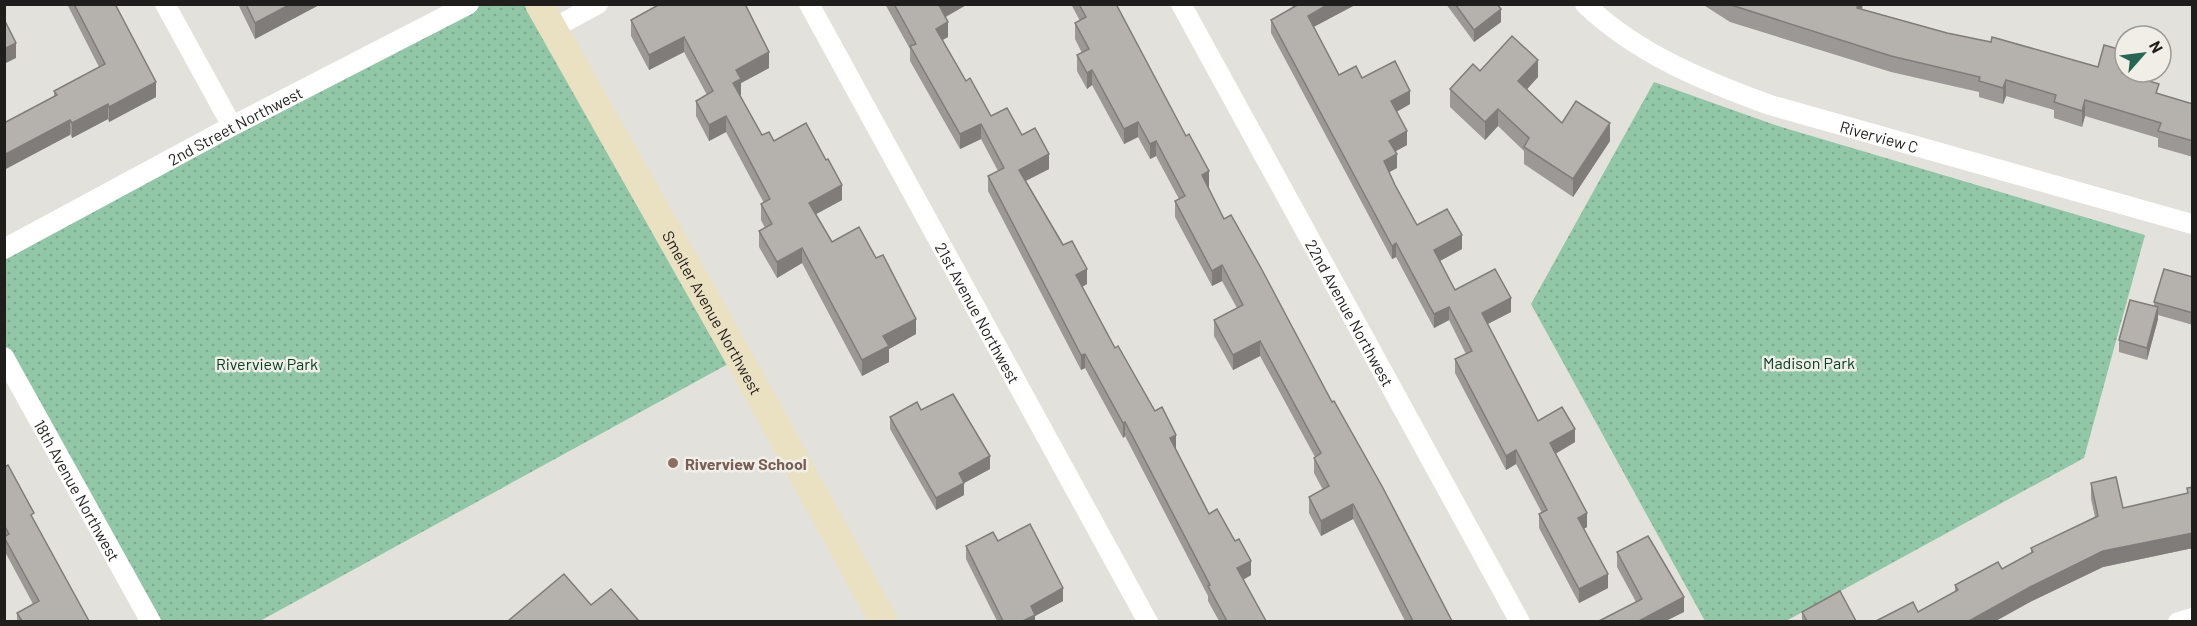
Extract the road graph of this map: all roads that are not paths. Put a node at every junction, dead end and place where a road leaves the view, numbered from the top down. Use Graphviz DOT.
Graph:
graph roads {
  1 [pos="165,4"];
  2 [pos="469,4"];
  3 [pos="598,4"];
  4 [pos="809,4"];
  5 [pos="1181,4"];
  6 [pos="1585,4"];
  7 [pos="546,17"];
  8 [pos="232,126"];
  9 [pos="2193,224"];
  10 [pos="4,249"];
  11 [pos="4,357"];
  12 [pos="2193,618"];
  13 [pos="151,621"];
  14 [pos="884,621"];
  15 [pos="1148,621"];
  16 [pos="1520,621"];
  17 [pos="2178,621"];
  1 -- 8 [label="street"];
  2 -- 8 [label="street, 2nd Street Northwest"];
  3 -- 7 [label="street"];
  4 -- 15 [label="street, 21st Avenue Northwest"];
  5 -- 16 [label="street, 22nd Avenue Northwest"];
  6 -- 9 [label="street, Riverview C"];
  7 -- 14 [label="street, Smelter Avenue Northwest"];
  8 -- 10 [label="street, 2nd Street Northwest"];
  11 -- 13 [label="street, 18th Avenue Northwest"];
  12 -- 17 [label="street"];
}
